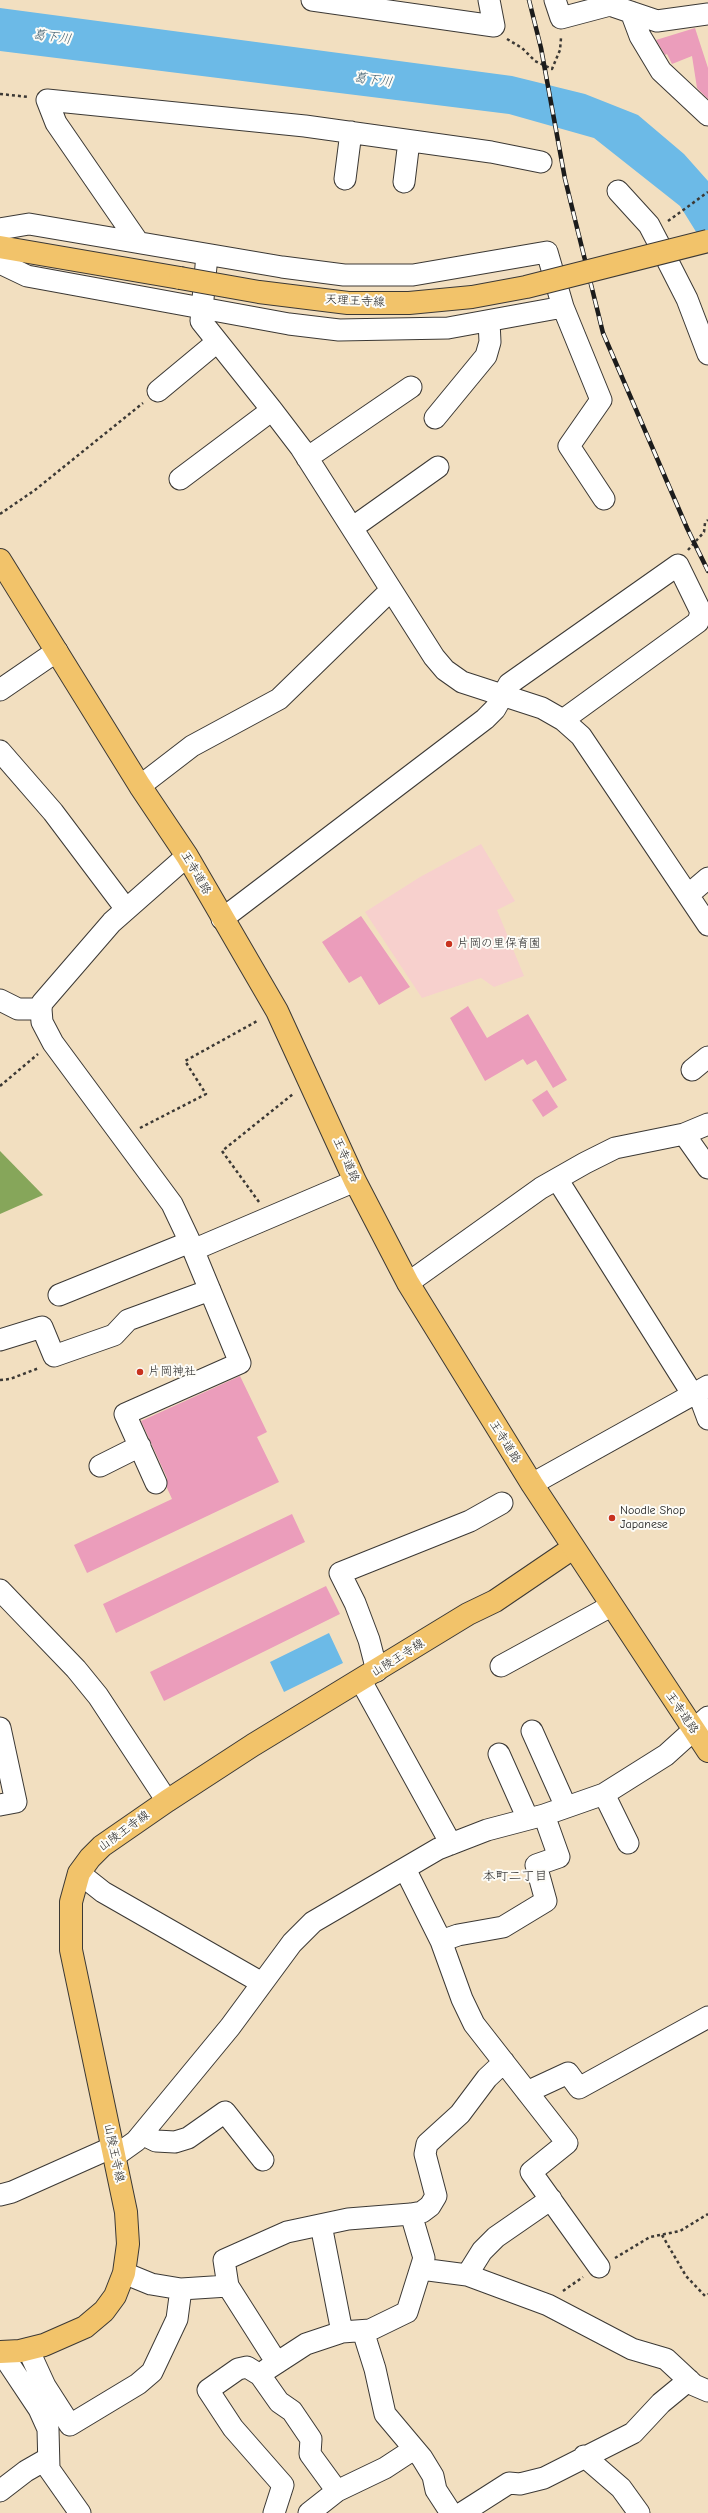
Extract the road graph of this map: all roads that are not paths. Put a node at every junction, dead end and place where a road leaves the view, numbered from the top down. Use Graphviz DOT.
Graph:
graph roads {
  1 [pos="312,0"];
  2 [pos="489,0"];
  3 [pos="555,0"];
  4 [pos="411,6"];
  5 [pos="694,10"];
  6 [pos="631,12"];
  7 [pos="708,115"];
  8 [pos="351,132"];
  9 [pos="409,140"];
  10 [pos="541,162"];
  11 [pos="345,178"];
  12 [pos="404,182"];
  13 [pos="618,191"];
  14 [pos="0,229"];
  15 [pos="138,242"];
  16 [pos="708,242"];
  17 [pos="0,247"];
  18 [pos="207,255"];
  19 [pos="0,263"];
  20 [pos="563,307"];
  21 [pos="201,308"];
  22 [pos="489,321"];
  23 [pos="217,342"];
  24 [pos="708,354"];
  25 [pos="411,387"];
  26 [pos="158,391"];
  27 [pos="272,410"];
  28 [pos="436,418"];
  29 [pos="307,458"];
  30 [pos="438,467"];
  31 [pos="180,479"];
  32 [pos="604,499"];
  33 [pos="352,528"];
  34 [pos="0,560"];
  35 [pos="391,590"];
  36 [pos="57,652"];
  37 [pos="0,690"];
  38 [pos="502,696"];
  39 [pos="562,720"];
  40 [pos="0,751"];
  41 [pos="140,786"];
  42 [pos="187,856"];
  43 [pos="708,878"];
  44 [pos="688,895"];
  45 [pos="126,910"];
  46 [pos="222,919"];
  47 [pos="708,925"];
  48 [pos="0,1000"];
  49 [pos="41,1009"];
  50 [pos="708,1124"];
  51 [pos="684,1134"];
  52 [pos="708,1168"];
  53 [pos="557,1179"];
  54 [pos="355,1181"];
  55 [pos="192,1246"];
  56 [pos="408,1283"];
  57 [pos="210,1290"];
  58 [pos="59,1295"];
  59 [pos="0,1340"];
  60 [pos="699,1391"];
  61 [pos="708,1419"];
  62 [pos="140,1446"];
  63 [pos="100,1466"];
  64 [pos="156,1483"];
  65 [pos="532,1484"];
  66 [pos="502,1503"];
  67 [pos="573,1548"];
  68 [pos="0,1590"];
  69 [pos="611,1606"];
  70 [pos="501,1666"];
  71 [pos="369,1676"];
  72 [pos="701,1724"];
  73 [pos="0,1728"];
  74 [pos="532,1731"];
  75 [pos="708,1751"];
  76 [pos="500,1754"];
  77 [pos="604,1794"];
  78 [pos="167,1801"];
  79 [pos="0,1806"];
  80 [pos="566,1807"];
  81 [pos="536,1817"];
  82 [pos="628,1843"];
  83 [pos="451,1844"];
  84 [pos="405,1870"];
  85 [pos="79,1873"];
  86 [pos="441,1941"];
  87 [pos="262,1983"];
  88 [pos="708,2017"];
  89 [pos="504,2062"];
  90 [pos="527,2092"];
  91 [pos="142,2134"];
  92 [pos="114,2152"];
  93 [pos="263,2160"];
  94 [pos="0,2195"];
  95 [pos="551,2198"];
  96 [pos="411,2214"];
  97 [pos="321,2225"];
  98 [pos="599,2267"];
  99 [pos="421,2269"];
  100 [pos="124,2273"];
  101 [pos="467,2275"];
  102 [pos="228,2286"];
  103 [pos="181,2289"];
  104 [pos="363,2331"];
  105 [pos="342,2332"];
  106 [pos="28,2349"];
  107 [pos="0,2352"];
  108 [pos="277,2363"];
  109 [pos="260,2375"];
  110 [pos="689,2380"];
  111 [pos="708,2391"];
  112 [pos="414,2448"];
  113 [pos="584,2456"];
  114 [pos="47,2459"];
  115 [pos="0,2491"];
  116 [pos="337,2491"];
  117 [pos="80,2513"];
  118 [pos="274,2513"];
  119 [pos="309,2513"];
  120 [pos="451,2513"];
  121 [pos="462,2513"];
  122 [pos="639,2513"];
  1 -- 4 [label="street"];
  2 -- 4 [label="street"];
  3 -- 6 [label="street"];
  5 -- 6 [label="street"];
  6 -- 7 [label="street"];
  8 -- 9 [label="street"];
  8 -- 11 [label="street"];
  8 -- 15 [label="street"];
  9 -- 10 [label="street"];
  9 -- 12 [label="street"];
  13 -- 24 [label="street"];
  14 -- 15 [label="street"];
  15 -- 18 [label="street"];
  16 -- 17 [label="main road, 天理王寺線, bridge"];
  18 -- 20 [label="street"];
  18 -- 21 [label="street"];
  19 -- 21 [label="street"];
  20 -- 22 [label="street"];
  20 -- 32 [label="street"];
  21 -- 22 [label="street"];
  21 -- 23 [label="street"];
  22 -- 28 [label="street"];
  23 -- 26 [label="street"];
  23 -- 27 [label="street"];
  25 -- 29 [label="street"];
  27 -- 29 [label="street"];
  27 -- 31 [label="street"];
  29 -- 33 [label="street"];
  30 -- 33 [label="street"];
  33 -- 35 [label="street"];
  34 -- 36 [label="main road, 王寺道路"];
  35 -- 38 [label="street"];
  35 -- 41 [label="street"];
  36 -- 37 [label="street"];
  36 -- 41 [label="main road, 王寺道路"];
  38 -- 39 [label="street"];
  38 -- 39 [label="street"];
  38 -- 46 [label="street"];
  39 -- 44 [label="street"];
  40 -- 45 [label="street"];
  41 -- 42 [label="main road, 王寺道路"];
  42 -- 45 [label="street"];
  42 -- 46 [label="main road, 王寺道路"];
  43 -- 44 [label="street"];
  44 -- 47 [label="street"];
  45 -- 49 [label="street"];
  46 -- 54 [label="main road, 王寺道路"];
  48 -- 49 [label="street"];
  49 -- 55 [label="street"];
  50 -- 51 [label="street"];
  51 -- 52 [label="street"];
  51 -- 53 [label="street"];
  53 -- 56 [label="street"];
  53 -- 60 [label="street"];
  54 -- 55 [label="street"];
  54 -- 56 [label="main road, 王寺道路"];
  55 -- 57 [label="street"];
  55 -- 58 [label="street"];
  56 -- 65 [label="main road, 王寺道路"];
  57 -- 59 [label="street"];
  57 -- 62 [label="street"];
  60 -- 61 [label="street"];
  60 -- 65 [label="street"];
  62 -- 63 [label="street"];
  62 -- 64 [label="street"];
  65 -- 67 [label="main road, 王寺道路"];
  66 -- 71 [label="street"];
  67 -- 69 [label="main road, 王寺道路"];
  67 -- 71 [label="main road, 山陵王寺線"];
  68 -- 78 [label="street"];
  69 -- 70 [label="street"];
  69 -- 72 [label="main road, 王寺道路"];
  71 -- 78 [label="main road, 山陵王寺線"];
  71 -- 83 [label="street"];
  72 -- 75 [label="main road, 王寺道路"];
  72 -- 77 [label="street"];
  73 -- 79 [label="street"];
  74 -- 80 [label="street"];
  76 -- 81 [label="street"];
  77 -- 80 [label="street"];
  77 -- 82 [label="street"];
  78 -- 85 [label="main road, 山陵王寺線"];
  80 -- 81 [label="street"];
  81 -- 83 [label="street"];
  81 -- 86 [label="street"];
  83 -- 84 [label="street"];
  84 -- 86 [label="street"];
  84 -- 87 [label="street"];
  85 -- 87 [label="street"];
  85 -- 92 [label="main road, 山陵王寺線"];
  86 -- 89 [label="street"];
  87 -- 91 [label="street"];
  88 -- 90 [label="street"];
  89 -- 90 [label="street"];
  89 -- 96 [label="street"];
  90 -- 95 [label="street"];
  91 -- 92 [label="street"];
  91 -- 93 [label="street"];
  92 -- 94 [label="street"];
  92 -- 100 [label="main road, 山陵王寺線"];
  95 -- 98 [label="street"];
  95 -- 101 [label="street"];
  96 -- 97 [label="street"];
  96 -- 99 [label="street"];
  97 -- 102 [label="street"];
  97 -- 105 [label="street"];
  99 -- 101 [label="street"];
  99 -- 104 [label="street"];
  100 -- 103 [label="street"];
  100 -- 106 [label="main road, 山陵王寺線"];
  101 -- 110 [label="street"];
  102 -- 103 [label="street"];
  102 -- 108 [label="street"];
  103 -- 106 [label="street"];
  104 -- 105 [label="street"];
  104 -- 112 [label="street"];
  105 -- 108 [label="street"];
  106 -- 107 [label="main road, 山陵王寺線"];
  107 -- 114 [label="street"];
  108 -- 109 [label="street"];
  109 -- 116 [label="street"];
  109 -- 118 [label="street"];
  110 -- 111 [label="street"];
  110 -- 113 [label="street"];
  112 -- 116 [label="street"];
  112 -- 120 [label="street"];
  113 -- 121 [label="street"];
  113 -- 122 [label="street"];
  114 -- 115 [label="street"];
  114 -- 117 [label="street"];
  116 -- 119 [label="street"];
}
